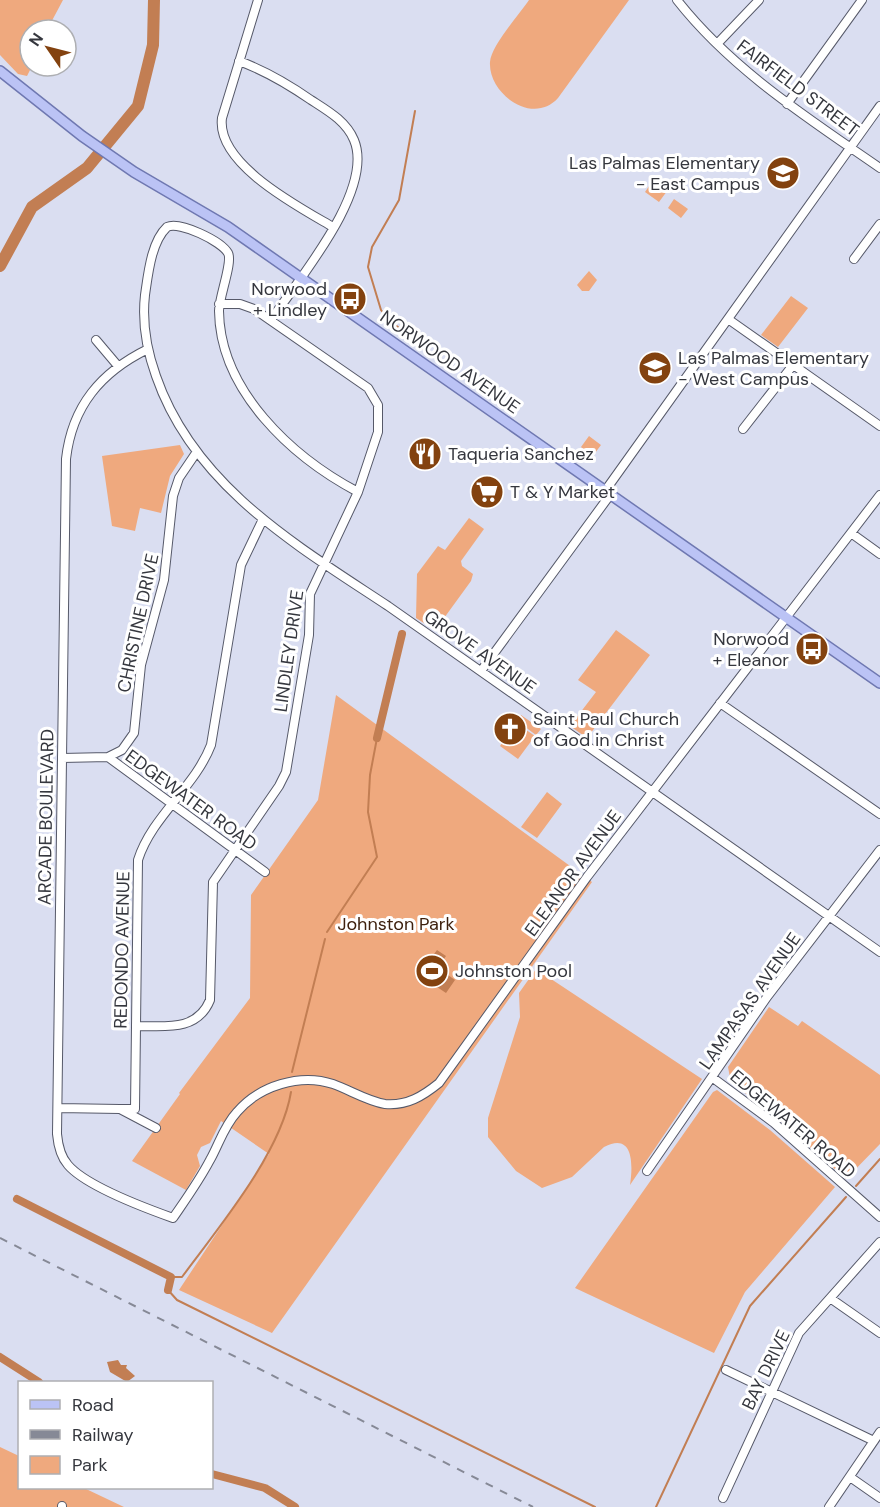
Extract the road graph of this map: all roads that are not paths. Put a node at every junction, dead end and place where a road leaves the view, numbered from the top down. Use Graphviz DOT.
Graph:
graph roads {
  1 [pos="258,0"];
  2 [pos="677,0"];
  3 [pos="759,0"];
  4 [pos="862,0"];
  5 [pos="717,44"];
  6 [pos="239,61"];
  7 [pos="0,71"];
  8 [pos="787,104"];
  9 [pos="880,106"];
  10 [pos="850,148"];
  11 [pos="880,168"];
  12 [pos="880,224"];
  13 [pos="333,227"];
  14 [pos="854,260"];
  15 [pos="300,277"];
  16 [pos="219,304"];
  17 [pos="728,319"];
  18 [pos="271,320"];
  19 [pos="96,339"];
  20 [pos="148,349"];
  21 [pos="793,365"];
  22 [pos="118,366"];
  23 [pos="880,426"];
  24 [pos="743,429"];
  25 [pos="196,453"];
  26 [pos="358,492"];
  27 [pos="608,493"];
  28 [pos="880,495"];
  29 [pos="263,519"];
  30 [pos="851,533"];
  31 [pos="880,554"];
  32 [pos="323,563"];
  33 [pos="786,617"];
  34 [pos="481,671"];
  35 [pos="880,683"];
  36 [pos="720,703"];
  37 [pos="108,757"];
  38 [pos="62,758"];
  39 [pos="652,791"];
  40 [pos="171,805"];
  41 [pos="880,814"];
  42 [pos="234,850"];
  43 [pos="880,850"];
  44 [pos="265,872"];
  45 [pos="830,916"];
  46 [pos="880,952"];
  47 [pos="136,1026"];
  48 [pos="713,1078"];
  49 [pos="58,1108"];
  50 [pos="120,1109"];
  51 [pos="156,1128"];
  52 [pos="647,1172"];
  53 [pos="880,1217"];
  54 [pos="172,1218"];
  55 [pos="880,1242"];
  56 [pos="830,1298"];
  57 [pos="880,1333"];
  58 [pos="726,1370"];
  59 [pos="771,1391"];
  60 [pos="880,1432"];
  61 [pos="874,1441"];
  62 [pos="850,1477"];
  63 [pos="723,1498"];
  64 [pos="880,1498"];
  65 [pos="829,1507"];
  1 -- 6 [label="street"];
  2 -- 5 [label="street, FAIRFIELD STREET"];
  3 -- 5 [label="street"];
  4 -- 8 [label="street"];
  5 -- 8 [label="street, FAIRFIELD STREET"];
  6 -- 13 [label="street"];
  6 -- 13 [label="street"];
  7 -- 15 [label="main road, NORWOOD AVENUE"];
  8 -- 10 [label="street, FAIRFIELD STREET"];
  9 -- 10 [label="street"];
  10 -- 11 [label="street, FAIRFIELD STREET"];
  10 -- 17 [label="street"];
  12 -- 14 [label="street"];
  13 -- 15 [label="street"];
  15 -- 18 [label="street"];
  15 -- 27 [label="main road, NORWOOD AVENUE"];
  16 -- 18 [label="street, LINDLEY DRIVE"];
  16 -- 20 [label="street"];
  16 -- 26 [label="street"];
  17 -- 21 [label="street"];
  17 -- 27 [label="street"];
  18 -- 26 [label="street, LINDLEY DRIVE"];
  19 -- 22 [label="street"];
  20 -- 22 [label="street, ARCADE BOULEVARD"];
  20 -- 25 [label="street, GROVE AVENUE"];
  21 -- 23 [label="street"];
  21 -- 24 [label="street"];
  22 -- 38 [label="street, ARCADE BOULEVARD"];
  25 -- 29 [label="street, GROVE AVENUE"];
  25 -- 37 [label="street, CHRISTINE DRIVE"];
  26 -- 32 [label="street, LINDLEY DRIVE"];
  27 -- 33 [label="main road, NORWOOD AVENUE"];
  27 -- 34 [label="street"];
  28 -- 30 [label="street, ELEANOR AVENUE"];
  29 -- 32 [label="street, GROVE AVENUE"];
  29 -- 40 [label="street, REDONDO AVENUE"];
  30 -- 31 [label="street"];
  30 -- 33 [label="street, ELEANOR AVENUE"];
  32 -- 34 [label="street, GROVE AVENUE"];
  32 -- 42 [label="street, LINDLEY DRIVE"];
  33 -- 35 [label="main road, NORWOOD AVENUE"];
  33 -- 36 [label="street, ELEANOR AVENUE"];
  34 -- 39 [label="street, GROVE AVENUE"];
  36 -- 39 [label="street, ELEANOR AVENUE"];
  36 -- 41 [label="street"];
  37 -- 38 [label="street, EDGEWATER ROAD"];
  37 -- 40 [label="street, EDGEWATER ROAD"];
  38 -- 49 [label="street, ARCADE BOULEVARD"];
  39 -- 45 [label="street, GROVE AVENUE"];
  39 -- 54 [label="street, ELEANOR AVENUE"];
  40 -- 42 [label="street, EDGEWATER ROAD"];
  40 -- 47 [label="street, REDONDO AVENUE"];
  42 -- 44 [label="street, EDGEWATER ROAD"];
  42 -- 47 [label="street, LINDLEY DRIVE"];
  43 -- 45 [label="street, LAMPASAS AVENUE"];
  45 -- 46 [label="street, GROVE AVENUE"];
  45 -- 48 [label="street, LAMPASAS AVENUE"];
  47 -- 50 [label="street, REDONDO AVENUE"];
  48 -- 52 [label="street, LAMPASAS AVENUE"];
  48 -- 53 [label="street, EDGEWATER ROAD"];
  49 -- 50 [label="street"];
  49 -- 54 [label="street, ARCADE BOULEVARD"];
  50 -- 51 [label="street"];
  55 -- 56 [label="street, BAY DRIVE"];
  56 -- 57 [label="street"];
  56 -- 59 [label="street, BAY DRIVE"];
  58 -- 59 [label="street"];
  59 -- 61 [label="street"];
  59 -- 63 [label="street, BAY DRIVE"];
  60 -- 61 [label="street"];
  61 -- 62 [label="street"];
  62 -- 64 [label="street"];
  62 -- 65 [label="street"];
}
